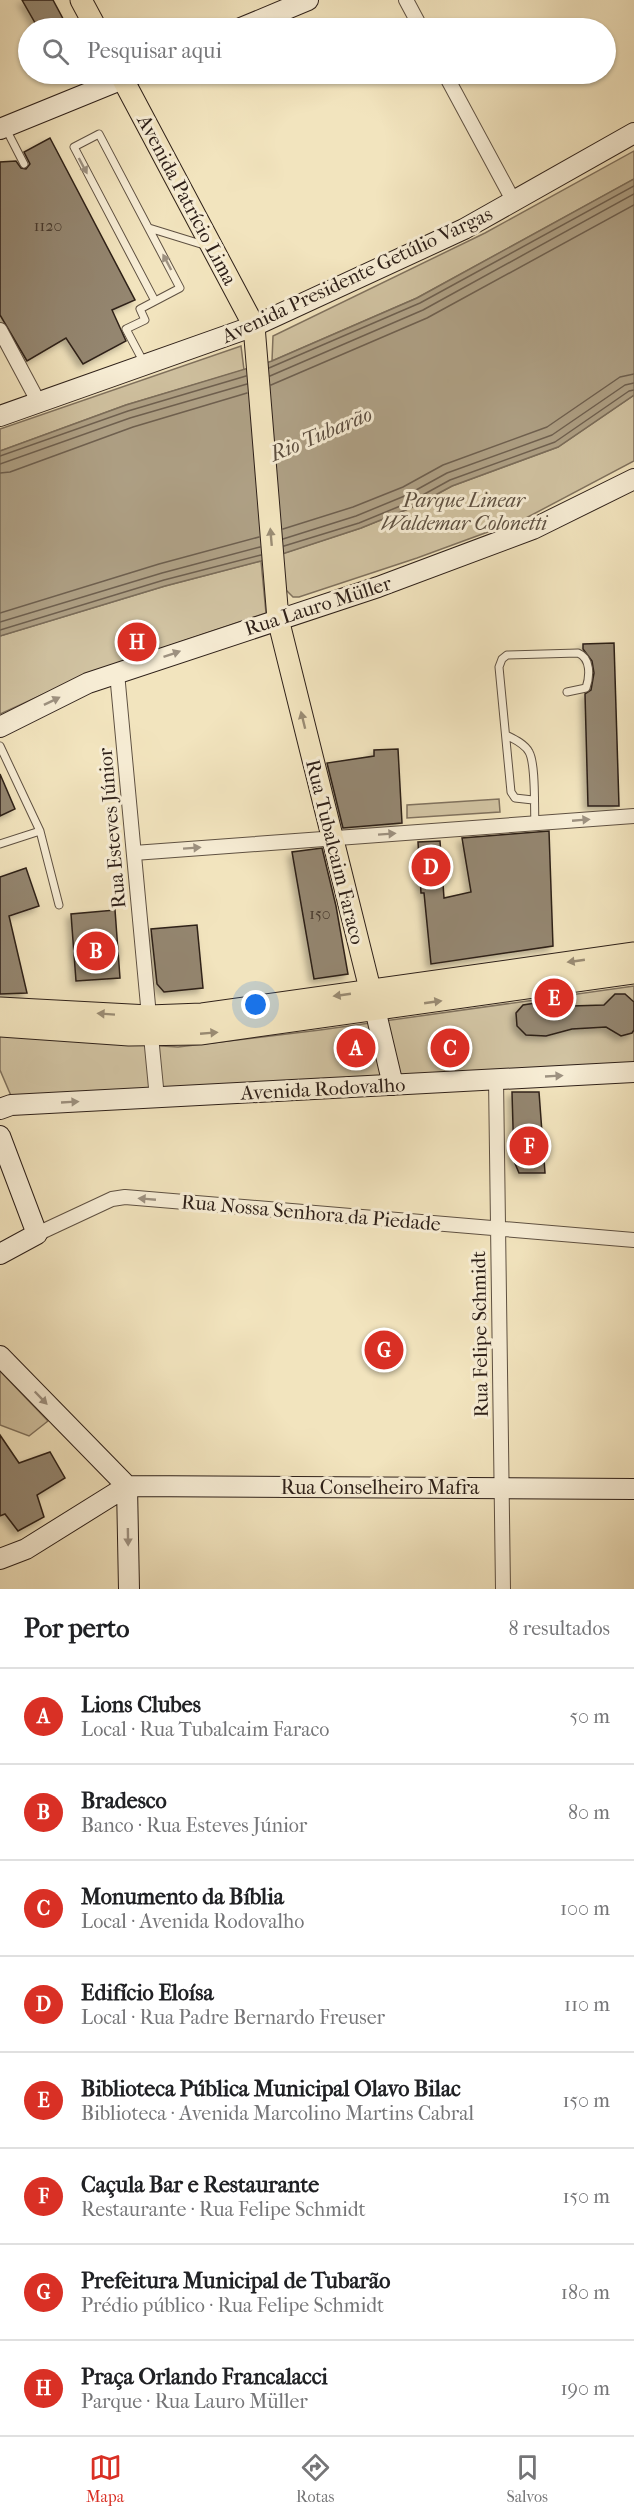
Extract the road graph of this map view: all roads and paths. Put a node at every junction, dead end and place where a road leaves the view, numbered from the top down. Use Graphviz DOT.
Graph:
graph roads {
  1 [pos="81,0"];
  2 [pos="308,0"];
  3 [pos="406,0"];
  4 [pos="91,18"];
  5 [pos="265,18"];
  6 [pos="416,18"];
  7 [pos="105,84"];
  8 [pos="131,84"];
  9 [pos="450,84"];
  10 [pos="3,128"];
  11 [pos="634,133"];
  12 [pos="24,164"];
  13 [pos="514,202"];
  14 [pos="149,228"];
  15 [pos="213,248"];
  16 [pos="155,301"];
  17 [pos="0,330"];
  18 [pos="255,333"];
  19 [pos="145,365"];
  20 [pos="39,402"];
  21 [pos="0,416"];
  22 [pos="634,479"];
  23 [pos="278,619"];
  24 [pos="117,673"];
  25 [pos="567,692"];
  26 [pos="0,727"];
  27 [pos="506,735"];
  28 [pos="0,746"];
  29 [pos="533,800"];
  30 [pos="634,816"];
  31 [pos="535,824"];
  32 [pos="40,831"];
  33 [pos="332,838"];
  34 [pos="0,844"];
  35 [pos="134,853"];
  36 [pos="59,905"];
  37 [pos="634,953"];
  38 [pos="634,973"];
  39 [pos="372,1000"];
  40 [pos="0,1008"];
  41 [pos="0,1026"];
  42 [pos="150,1026"];
  43 [pos="634,1072"];
  44 [pos="496,1079"];
  45 [pos="393,1085"];
  46 [pos="157,1098"];
  47 [pos="4,1105"];
  48 [pos="0,1136"];
  49 [pos="498,1229"];
  50 [pos="37,1234"];
  51 [pos="634,1240"];
  52 [pos="0,1254"];
  53 [pos="0,1356"];
  54 [pos="127,1486"];
  55 [pos="502,1488"];
  56 [pos="634,1489"];
  57 [pos="0,1559"];
  58 [pos="129,1589"];
  59 [pos="503,1589"];
  1 -- 4 [label="main road"];
  2 -- 5 [label="street"];
  3 -- 6 [label="street"];
  7 -- 10 [label="street"];
  8 -- 15 [label="main road, Avenida Patrício Lima"];
  9 -- 13 [label="street"];
  10 -- 12 [label="lane"];
  11 -- 13 [label="street, Avenida Presidente Getúlio Vargas"];
  13 -- 18 [label="street, Avenida Presidente Getúlio Vargas"];
  14 -- 15 [label="lane"];
  16 -- 14 [label="lane, one-way"];
  14 -- 16 [label="lane, one-way"];
  15 -- 18 [label="main road, Avenida Patrício Lima"];
  16 -- 19 [label="lane"];
  17 -- 20 [label="street"];
  18 -- 19 [label="street, Avenida Presidente Getúlio Vargas"];
  23 -- 18 [label="main road, Rua Tubalcaim Faraco, one-way"];
  19 -- 20 [label="street, Avenida Presidente Getúlio Vargas"];
  20 -- 21 [label="street, Avenida Presidente Getúlio Vargas"];
  22 -- 23 [label="street, Rua Lauro Müller"];
  24 -- 23 [label="street, Rua Lauro Müller, one-way"];
  33 -- 23 [label="main road, Rua Tubalcaim Faraco, one-way"];
  26 -- 24 [label="street, Rua Lauro Müller, one-way"];
  24 -- 35 [label="street, Rua Esteves Júnior"];
  25 -- 27 [label="lane"];
  27 -- 29 [label="lane"];
  27 -- 29 [label="lane"];
  28 -- 32 [label="lane"];
  29 -- 31 [label="lane"];
  31 -- 30 [label="street, one-way"];
  33 -- 31 [label="street, one-way"];
  32 -- 34 [label="lane"];
  32 -- 36 [label="lane"];
  35 -- 33 [label="street, one-way"];
  33 -- 39 [label="main road, Rua Tubalcaim Faraco"];
  35 -- 42 [label="street, Rua Esteves Júnior"];
  37 -- 39 [label="main road, one-way"];
  39 -- 38 [label="main road, one-way"];
  39 -- 42 [label="main road"];
  39 -- 45 [label="street, Rua Tubalcaim Faraco"];
  42 -- 40 [label="main road, one-way"];
  41 -- 42 [label="main road"];
  42 -- 46 [label="street, Rua Esteves Júnior"];
  44 -- 43 [label="street, Avenida Rodovalho, one-way"];
  44 -- 45 [label="street, Avenida Rodovalho"];
  44 -- 49 [label="street, Rua Felipe Schmidt"];
  45 -- 46 [label="street, Avenida Rodovalho"];
  47 -- 46 [label="street, Avenida Rodovalho, one-way"];
  48 -- 50 [label="street"];
  49 -- 50 [label="street, Rua Nossa Senhora da Piedade, one-way"];
  49 -- 51 [label="street, Rua Nossa Senhora da Piedade"];
  49 -- 55 [label="street, Rua Felipe Schmidt"];
  50 -- 52 [label="street, Rua Nossa Senhora da Piedade"];
  53 -- 54 [label="street, one-way"];
  54 -- 55 [label="street, Rua Conselheiro Mafra"];
  54 -- 57 [label="street"];
  54 -- 58 [label="street, one-way"];
  55 -- 56 [label="street, Rua Conselheiro Mafra"];
  55 -- 59 [label="street, Rua Felipe Schmidt"];
}
